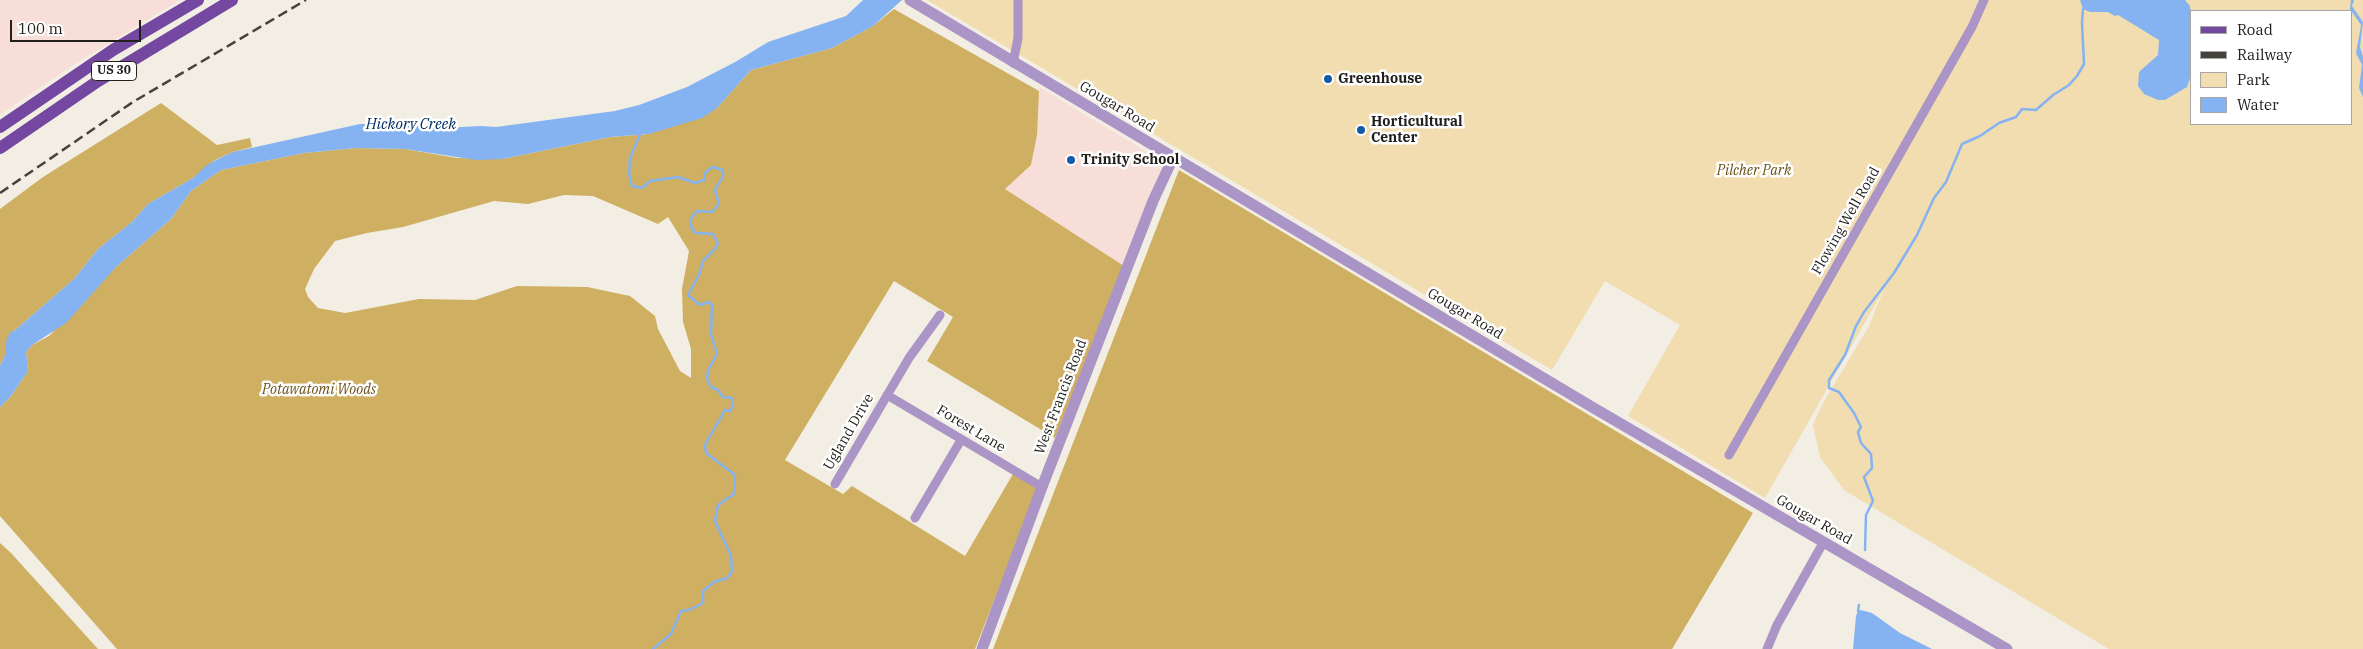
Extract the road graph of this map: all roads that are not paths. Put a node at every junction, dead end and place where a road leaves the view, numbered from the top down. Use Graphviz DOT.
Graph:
graph roads {
  1 [pos="198,0"];
  2 [pos="232,0"];
  3 [pos="1018,0"];
  4 [pos="1984,0"];
  5 [pos="914,3"];
  6 [pos="1013,63"];
  7 [pos="0,127"];
  8 [pos="0,148"];
  9 [pos="1173,158"];
  10 [pos="940,315"];
  11 [pos="887,395"];
  12 [pos="961,440"];
  13 [pos="1730,455"];
  14 [pos="835,484"];
  15 [pos="1042,487"];
  16 [pos="915,518"];
  17 [pos="1824,543"];
  18 [pos="982,649"];
  19 [pos="1767,649"];
  20 [pos="2007,649"];
  1 -- 7 [label="main road, US 30"];
  2 -- 8 [label="main road, US 30"];
  3 -- 6 [label="street"];
  4 -- 13 [label="street, Flowing Well Road"];
  5 -- 6 [label="street, Gougar Road"];
  6 -- 9 [label="street, Gougar Road"];
  9 -- 15 [label="street, West Francis Road"];
  9 -- 17 [label="street, Gougar Road"];
  10 -- 11 [label="street, Ugland Drive"];
  11 -- 12 [label="street, Forest Lane"];
  11 -- 14 [label="street, Ugland Drive"];
  12 -- 15 [label="street, Forest Lane"];
  12 -- 16 [label="street"];
  15 -- 18 [label="street, West Francis Road"];
  17 -- 19 [label="street"];
  17 -- 20 [label="street, Gougar Road"];
}
